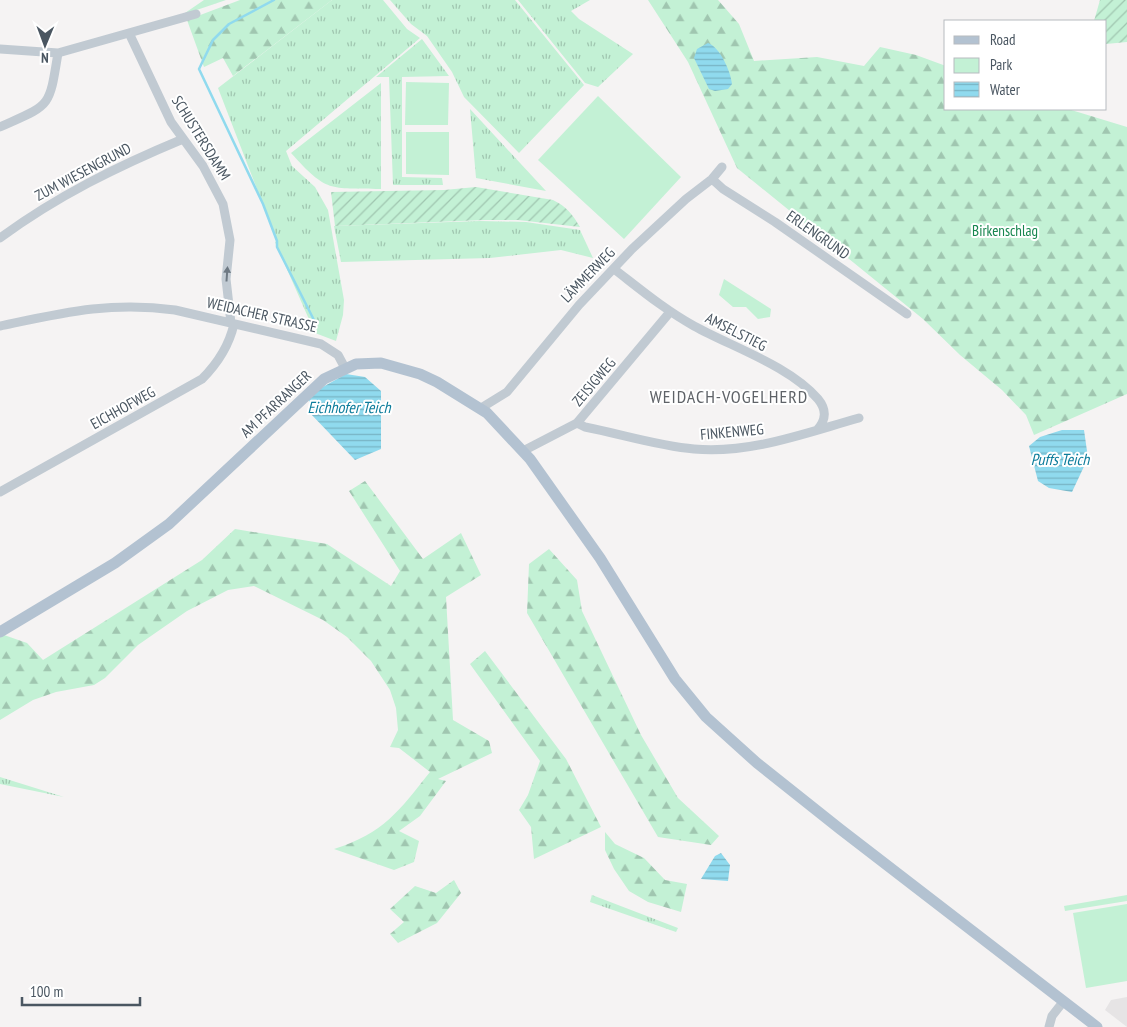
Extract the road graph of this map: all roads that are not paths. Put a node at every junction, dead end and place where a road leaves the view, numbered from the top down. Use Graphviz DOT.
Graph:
graph roads {
  1 [pos="196,14"];
  2 [pos="128,33"];
  3 [pos="0,49"];
  4 [pos="58,53"];
  5 [pos="0,127"];
  6 [pos="183,139"];
  7 [pos="722,167"];
  8 [pos="712,179"];
  9 [pos="0,238"];
  10 [pos="614,268"];
  11 [pos="670,312"];
  12 [pos="907,314"];
  13 [pos="233,323"];
  14 [pos="0,326"];
  15 [pos="345,368"];
  16 [pos="481,408"];
  17 [pos="859,418"];
  18 [pos="577,423"];
  19 [pos="817,430"];
  20 [pos="523,451"];
  21 [pos="0,492"];
  22 [pos="0,632"];
  23 [pos="1063,1002"];
  24 [pos="1049,1027"];
  25 [pos="1096,1027"];
  1 -- 2 [label="street"];
  2 -- 4 [label="street"];
  2 -- 6 [label="street, SCHUSTERSDAMM"];
  3 -- 4 [label="street"];
  4 -- 5 [label="street"];
  6 -- 9 [label="street, ZUM WIESENGRUND"];
  13 -- 6 [label="street, SCHUSTERSDAMM, one-way"];
  7 -- 8 [label="street, LÄMMERWEG"];
  8 -- 10 [label="street, LÄMMERWEG"];
  8 -- 12 [label="street, ERLENGRUND"];
  10 -- 11 [label="street, AMSELSTIEG"];
  10 -- 16 [label="street, LÄMMERWEG"];
  11 -- 18 [label="street, ZEISIGWEG"];
  11 -- 19 [label="street, AMSELSTIEG"];
  13 -- 14 [label="street, WEIDACHER STRASSE"];
  13 -- 15 [label="street, WEIDACHER STRASSE"];
  13 -- 21 [label="street, EICHHOFWEG"];
  15 -- 16 [label="main road"];
  15 -- 22 [label="main road, AM PFARRANGER"];
  16 -- 20 [label="main road"];
  17 -- 19 [label="street, FINKENWEG"];
  18 -- 19 [label="street, FINKENWEG"];
  18 -- 20 [label="street, ZEISIGWEG"];
  20 -- 23 [label="main road"];
  23 -- 24 [label="street"];
  23 -- 25 [label="main road"];
}
